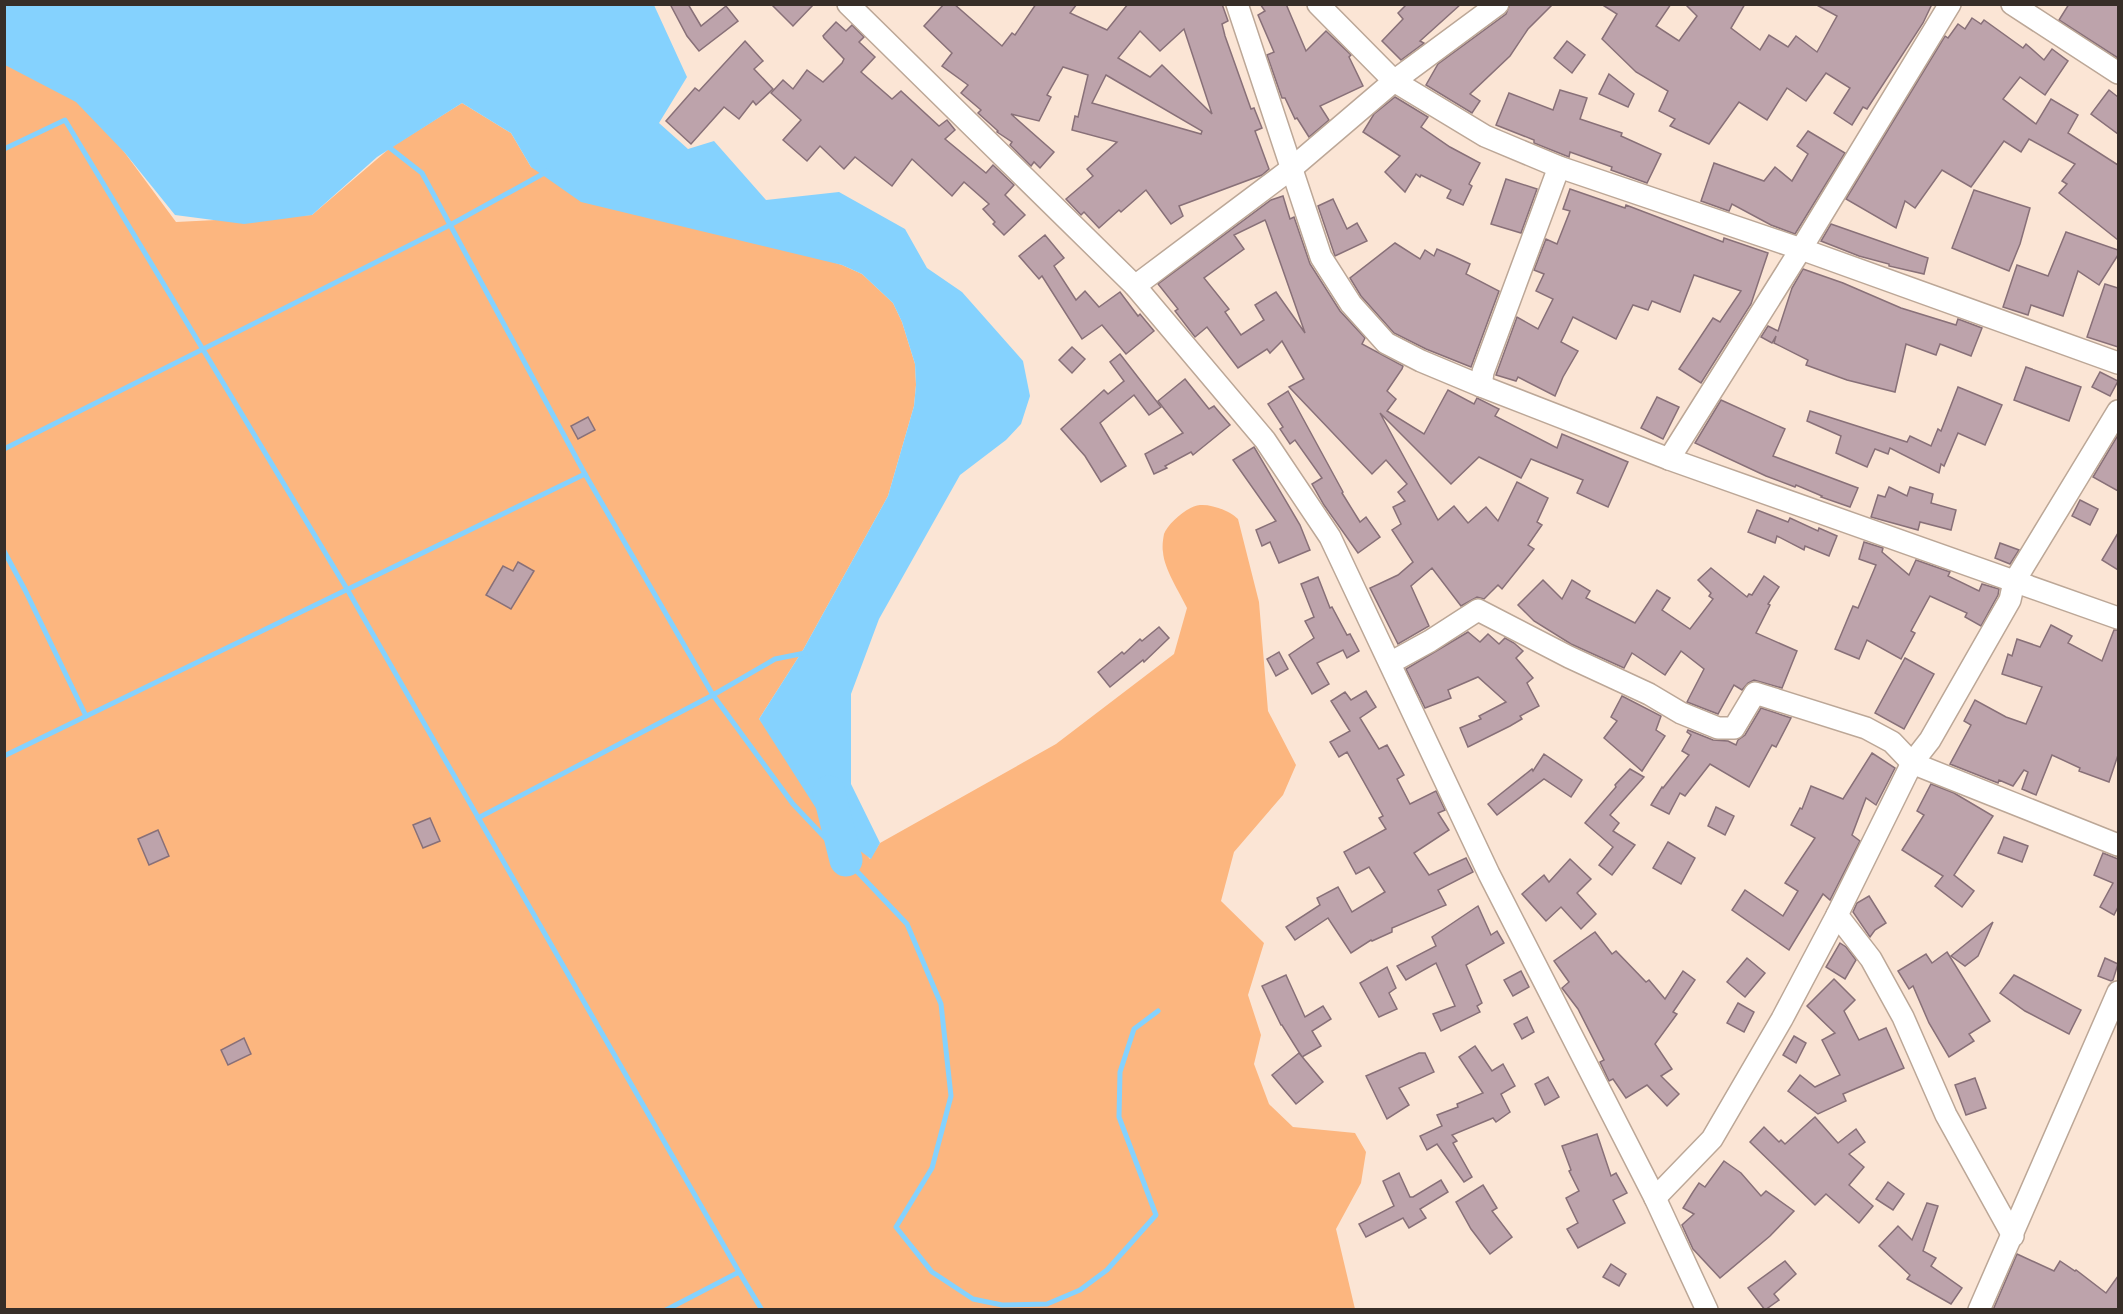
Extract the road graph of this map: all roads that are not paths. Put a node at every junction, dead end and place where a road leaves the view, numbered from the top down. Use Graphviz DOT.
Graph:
graph roads {
  1 [pos="848,4"];
  2 [pos="1237,4"];
  3 [pos="1318,4"];
  4 [pos="1498,4"];
  5 [pos="1950,4"];
  6 [pos="2012,4"];
  7 [pos="2118,73"];
  8 [pos="1394,81"];
  9 [pos="1559,167"];
  10 [pos="1292,168"];
  11 [pos="1801,249"];
  12 [pos="1135,286"];
  13 [pos="2118,363"];
  14 [pos="1481,386"];
  15 [pos="2118,411"];
  16 [pos="1669,459"];
  17 [pos="2014,582"];
  18 [pos="2118,618"];
  19 [pos="1390,663"];
  20 [pos="1912,763"];
  21 [pos="2118,845"];
  22 [pos="1837,915"];
  23 [pos="2118,992"];
  24 [pos="1655,1198"];
  25 [pos="2013,1236"];
  26 [pos="1707,1310"];
  27 [pos="1979,1310"];
  1 -- 12 [label="street"];
  2 -- 10 [label="street"];
  3 -- 8 [label="street"];
  4 -- 8 [label="street"];
  5 -- 11 [label="street"];
  6 -- 7 [label="street"];
  8 -- 9 [label="street"];
  8 -- 10 [label="street"];
  9 -- 11 [label="street"];
  9 -- 14 [label="street"];
  10 -- 12 [label="street"];
  10 -- 14 [label="street"];
  11 -- 13 [label="street"];
  11 -- 16 [label="street"];
  12 -- 19 [label="street"];
  14 -- 16 [label="street"];
  15 -- 17 [label="street"];
  16 -- 17 [label="street"];
  17 -- 18 [label="street"];
  17 -- 20 [label="street"];
  19 -- 20 [label="street"];
  19 -- 24 [label="street"];
  20 -- 21 [label="street"];
  20 -- 22 [label="street"];
  22 -- 24 [label="street"];
  22 -- 25 [label="street"];
  23 -- 25 [label="street"];
  24 -- 26 [label="street"];
  25 -- 27 [label="street"];
}
